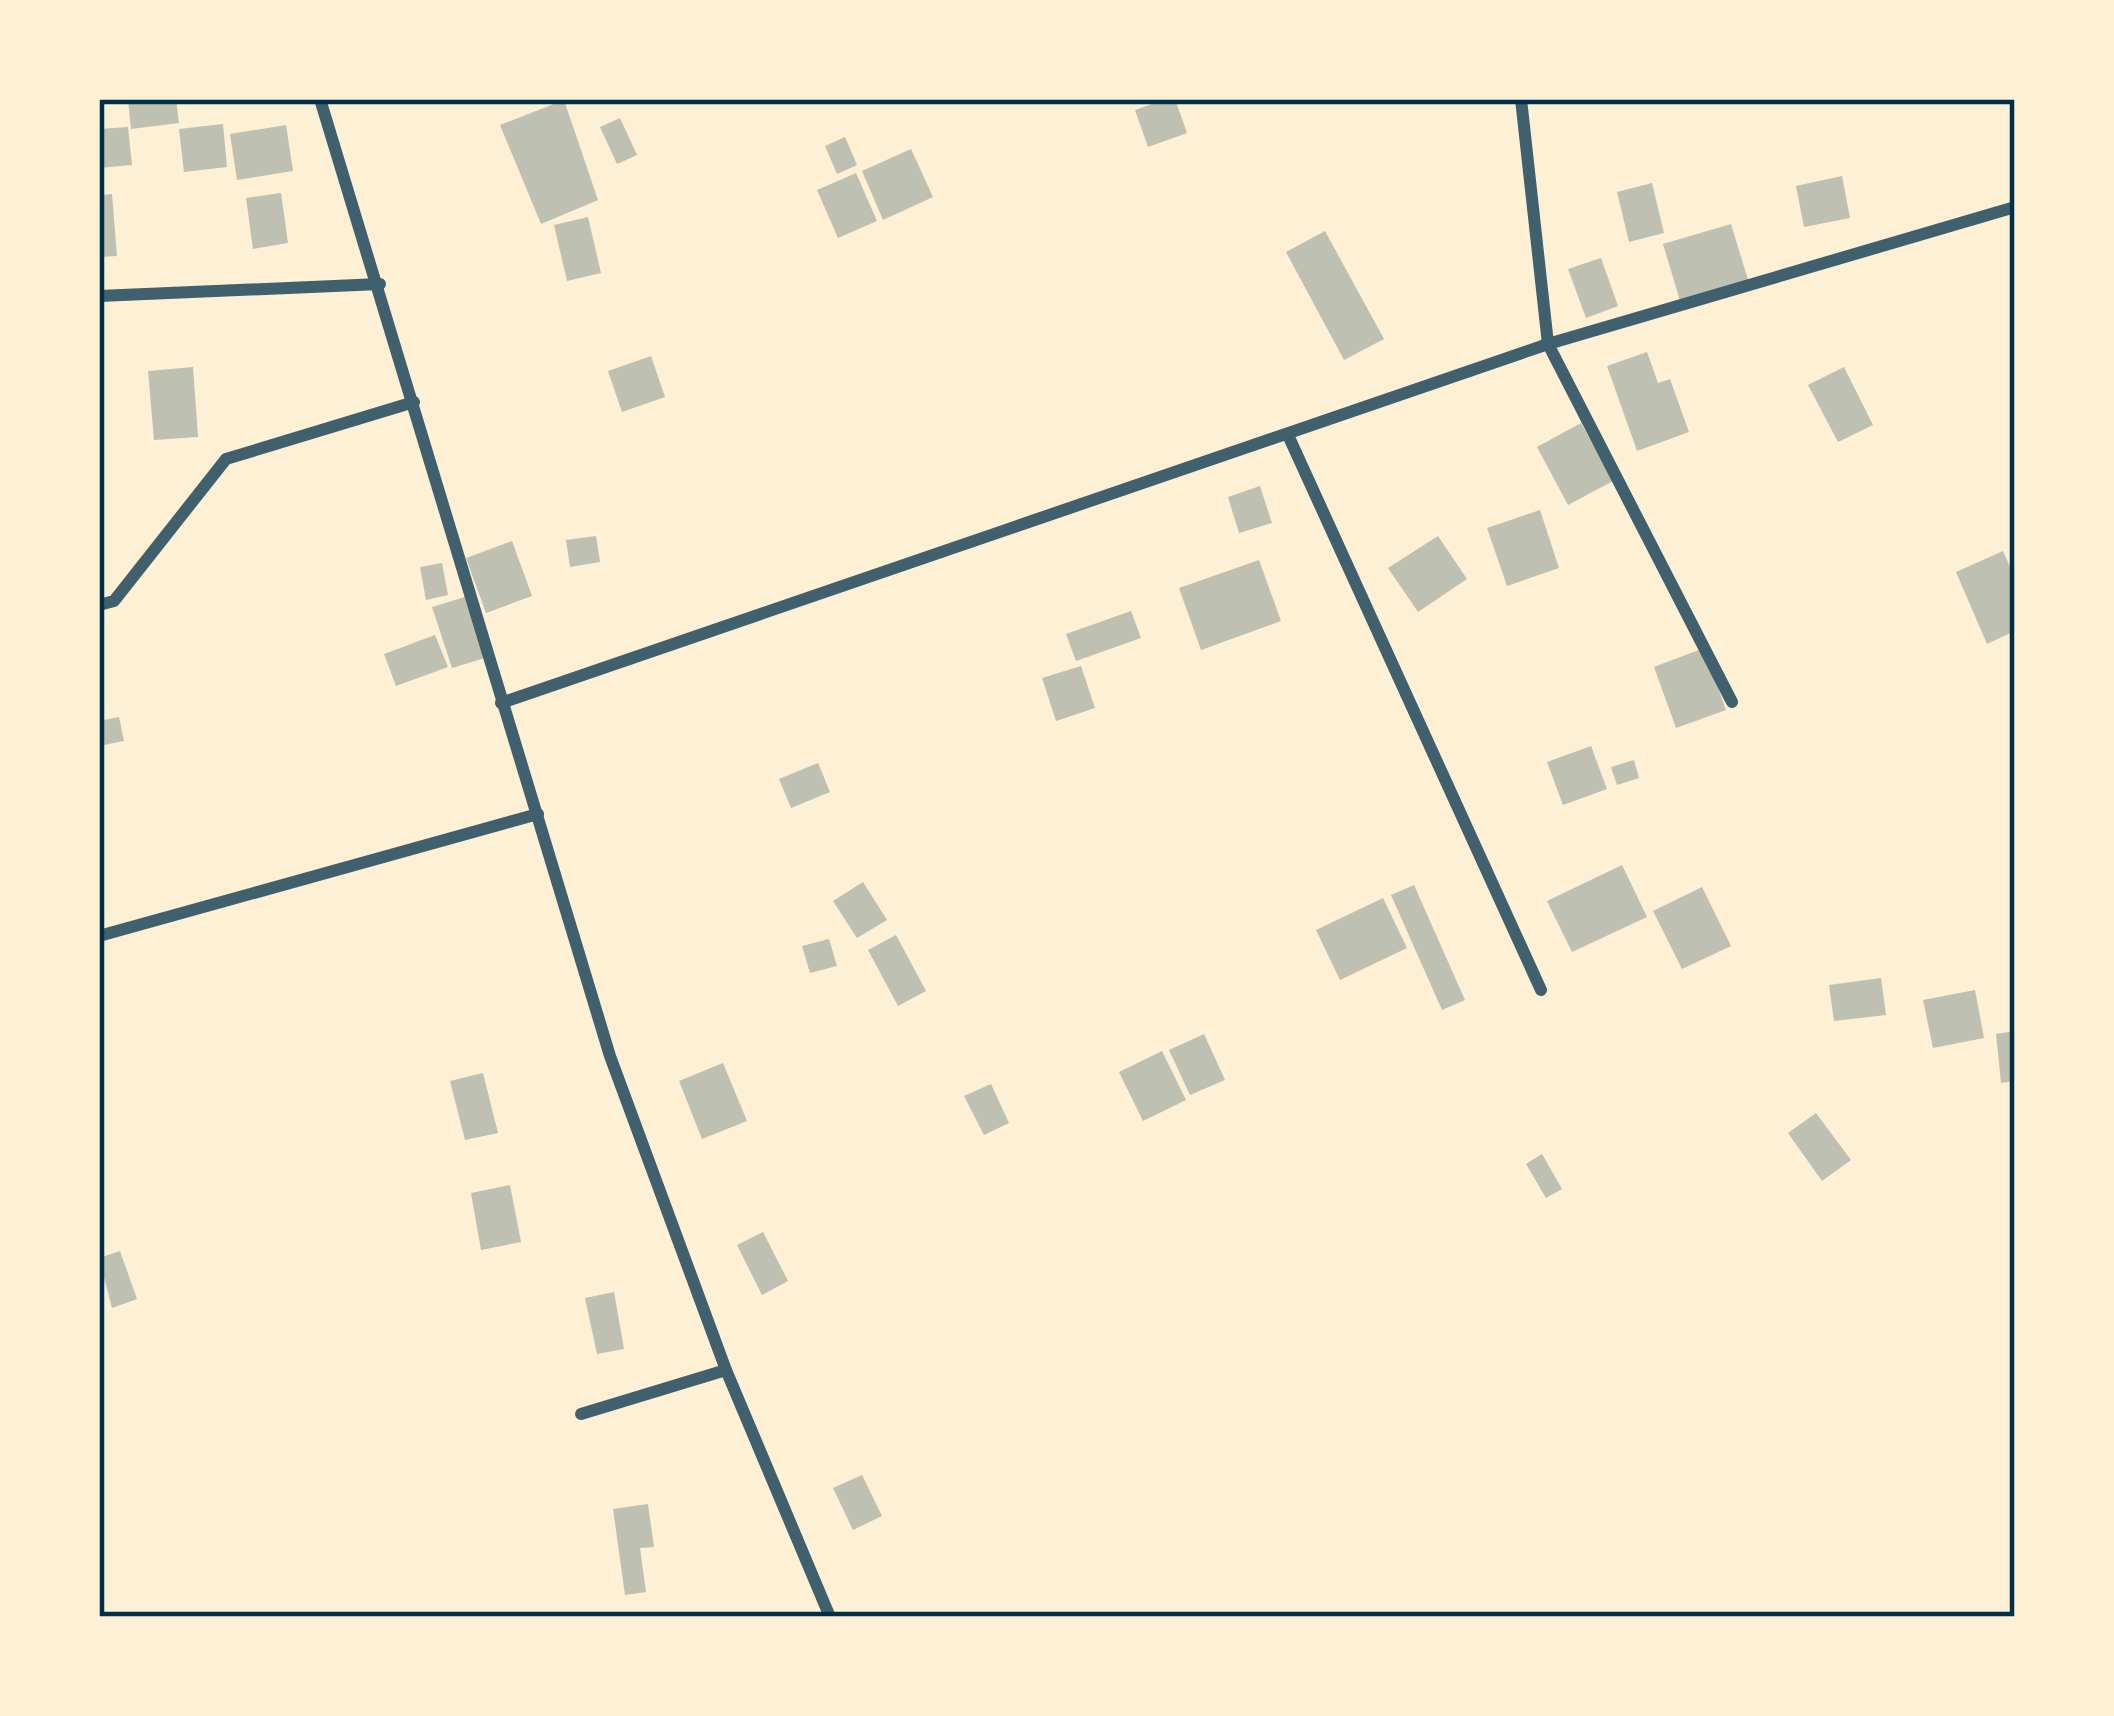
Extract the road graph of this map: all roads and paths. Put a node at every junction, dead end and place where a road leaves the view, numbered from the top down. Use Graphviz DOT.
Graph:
graph roads {
  1 [pos="320,99"];
  2 [pos="1521,99"];
  3 [pos="2015,207"];
  4 [pos="380,284"];
  5 [pos="99,296"];
  6 [pos="1548,344"];
  7 [pos="414,401"];
  8 [pos="1288,435"];
  9 [pos="99,605"];
  10 [pos="1732,702"];
  11 [pos="501,704"];
  12 [pos="538,814"];
  13 [pos="99,937"];
  14 [pos="1541,990"];
  15 [pos="726,1370"];
  16 [pos="581,1414"];
  17 [pos="830,1617"];
  1 -- 4 [label="street"];
  2 -- 6 [label="street"];
  3 -- 6 [label="street"];
  4 -- 5 [label="street"];
  4 -- 7 [label="street"];
  6 -- 8 [label="street"];
  6 -- 10 [label="street"];
  7 -- 9 [label="street"];
  7 -- 11 [label="street"];
  8 -- 11 [label="street"];
  8 -- 14 [label="street"];
  11 -- 12 [label="street"];
  12 -- 13 [label="street"];
  12 -- 15 [label="street"];
  15 -- 16 [label="street"];
  15 -- 17 [label="street"];
}
